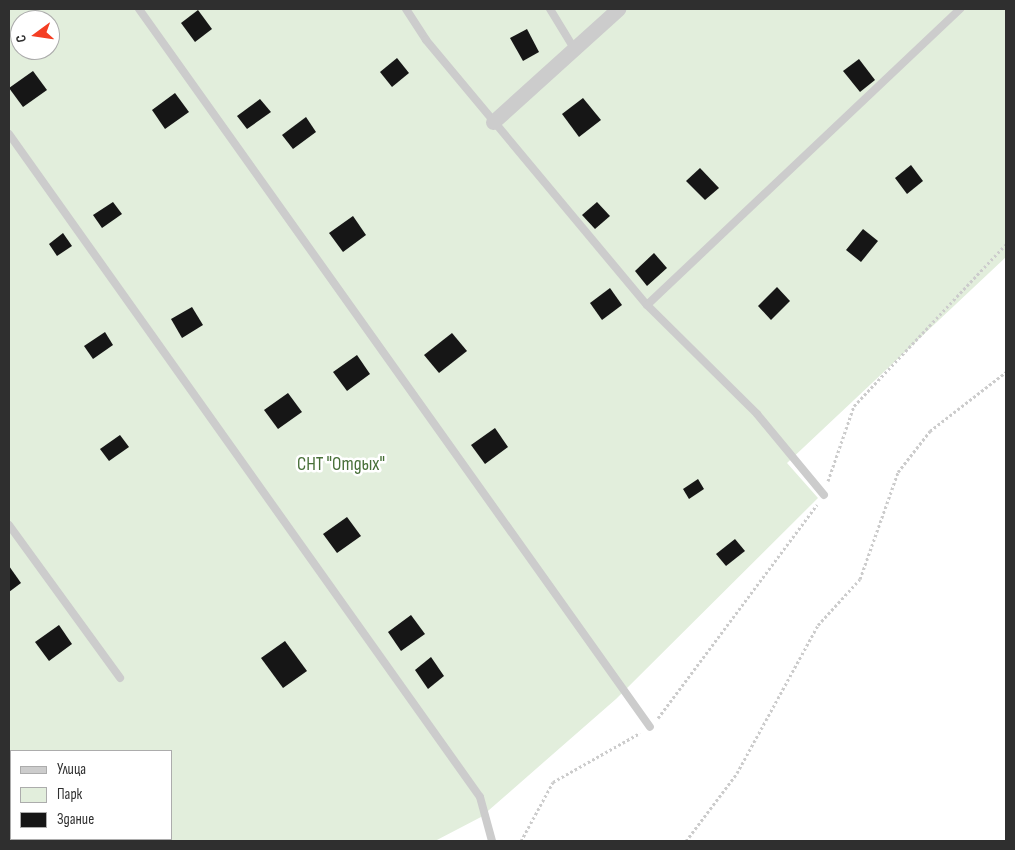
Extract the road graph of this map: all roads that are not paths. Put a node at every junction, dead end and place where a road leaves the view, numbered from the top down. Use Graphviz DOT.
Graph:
graph roads {
  1 [pos="139,9"];
  2 [pos="406,9"];
  3 [pos="550,9"];
  4 [pos="618,9"];
  5 [pos="960,9"];
  6 [pos="576,51"];
  7 [pos="493,122"];
  8 [pos="9,134"];
  9 [pos="646,305"];
  10 [pos="824,494"];
  11 [pos="9,525"];
  12 [pos="120,678"];
  13 [pos="650,727"];
  14 [pos="492,841"];
  1 -- 13 [label="lane"];
  2 -- 7 [label="lane"];
  3 -- 6 [label="lane"];
  4 -- 6 [label="street"];
  5 -- 9 [label="lane"];
  6 -- 7 [label="street"];
  7 -- 9 [label="lane"];
  8 -- 14 [label="lane"];
  9 -- 10 [label="lane"];
  11 -- 12 [label="lane"];
}
